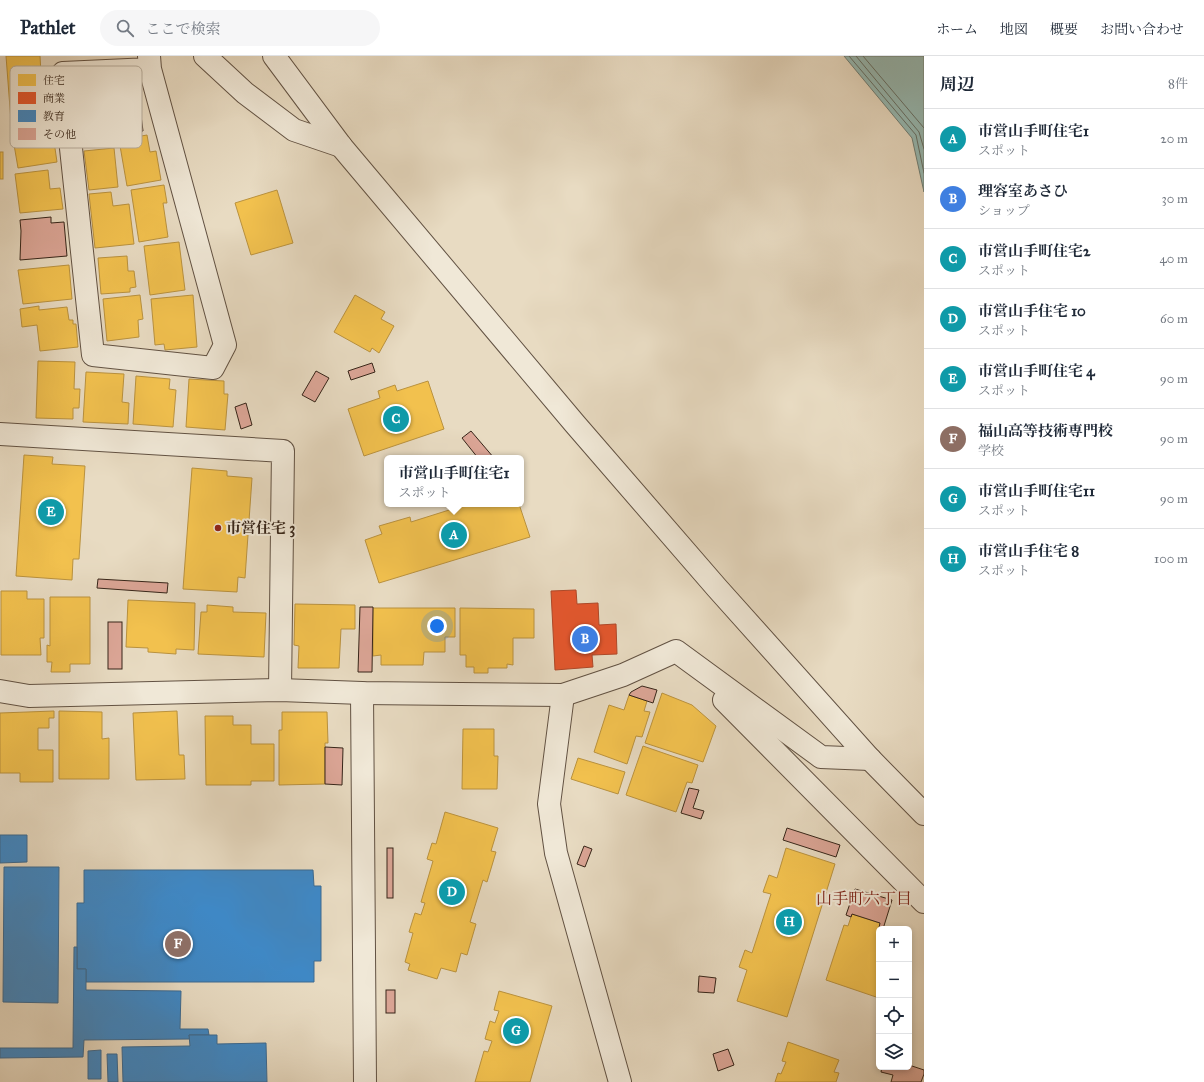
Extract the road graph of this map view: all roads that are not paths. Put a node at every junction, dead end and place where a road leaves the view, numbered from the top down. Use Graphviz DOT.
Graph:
graph roads {
  1 [pos="205,56"];
  2 [pos="274,56"];
  3 [pos="149,62"];
  4 [pos="118,66"];
  5 [pos="341,146"];
  6 [pos="71,148"];
  7 [pos="0,434"];
  8 [pos="676,651"];
  9 [pos="280,690"];
  10 [pos="0,691"];
  11 [pos="362,693"];
  12 [pos="563,695"];
  13 [pos="870,759"];
  14 [pos="924,814"];
  15 [pos="924,902"];
  16 [pos="366,1082"];
  17 [pos="620,1082"];
  1 -- 5 [label="street"];
  2 -- 5 [label="street"];
  3 -- 4 [label="street"];
  3 -- 6 [label="street"];
  5 -- 13 [label="street"];
  7 -- 9 [label="street"];
  8 -- 12 [label="street"];
  8 -- 13 [label="street"];
  8 -- 15 [label="street"];
  9 -- 10 [label="street"];
  9 -- 11 [label="street"];
  11 -- 12 [label="street"];
  11 -- 16 [label="street"];
  12 -- 17 [label="street"];
  13 -- 14 [label="street"];
}
